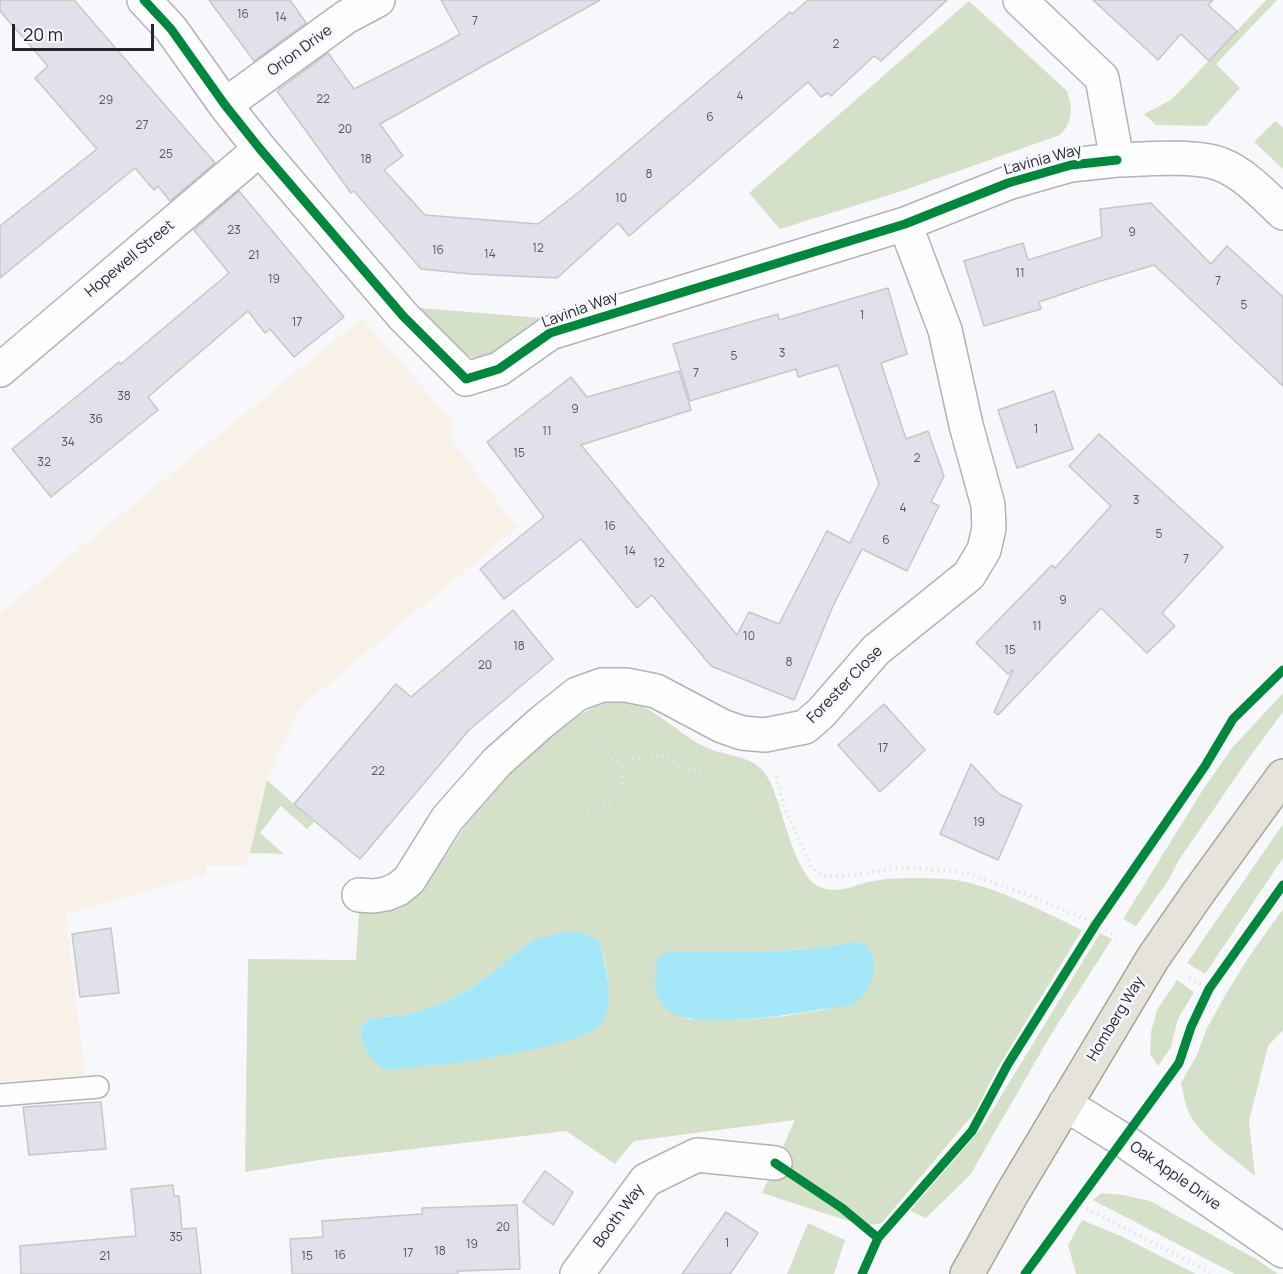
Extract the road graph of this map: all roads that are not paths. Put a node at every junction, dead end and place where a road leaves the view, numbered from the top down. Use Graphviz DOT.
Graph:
graph roads {
  1 [pos="144,0"];
  2 [pos="378,0"];
  3 [pos="1020,0"];
  4 [pos="225,105"];
  5 [pos="260,148"];
  6 [pos="1117,160"];
  7 [pos="1283,213"];
  8 [pos="906,224"];
  9 [pos="0,370"];
  10 [pos="1283,776"];
  11 [pos="359,895"];
  12 [pos="98,1087"];
  13 [pos="0,1095"];
  14 [pos="1065,1104"];
  15 [pos="775,1163"];
  16 [pos="1283,1251"];
  17 [pos="577,1274"];
  18 [pos="967,1274"];
  1 -- 4 [label="street, Lavinia Way"];
  2 -- 4 [label="street, Orion Drive"];
  3 -- 6 [label="street"];
  4 -- 5 [label="street, Lavinia Way"];
  5 -- 8 [label="street, Lavinia Way"];
  5 -- 9 [label="street, Hopewell Street"];
  6 -- 7 [label="street, Lavinia Way"];
  6 -- 8 [label="street, Lavinia Way"];
  8 -- 11 [label="street, Forester Close"];
  10 -- 14 [label="main road, Homberg Way"];
  12 -- 13 [label="lane"];
  14 -- 16 [label="street, Oak Apple Drive"];
  14 -- 18 [label="main road, Homberg Way"];
  15 -- 17 [label="street, Booth Way"];
}
